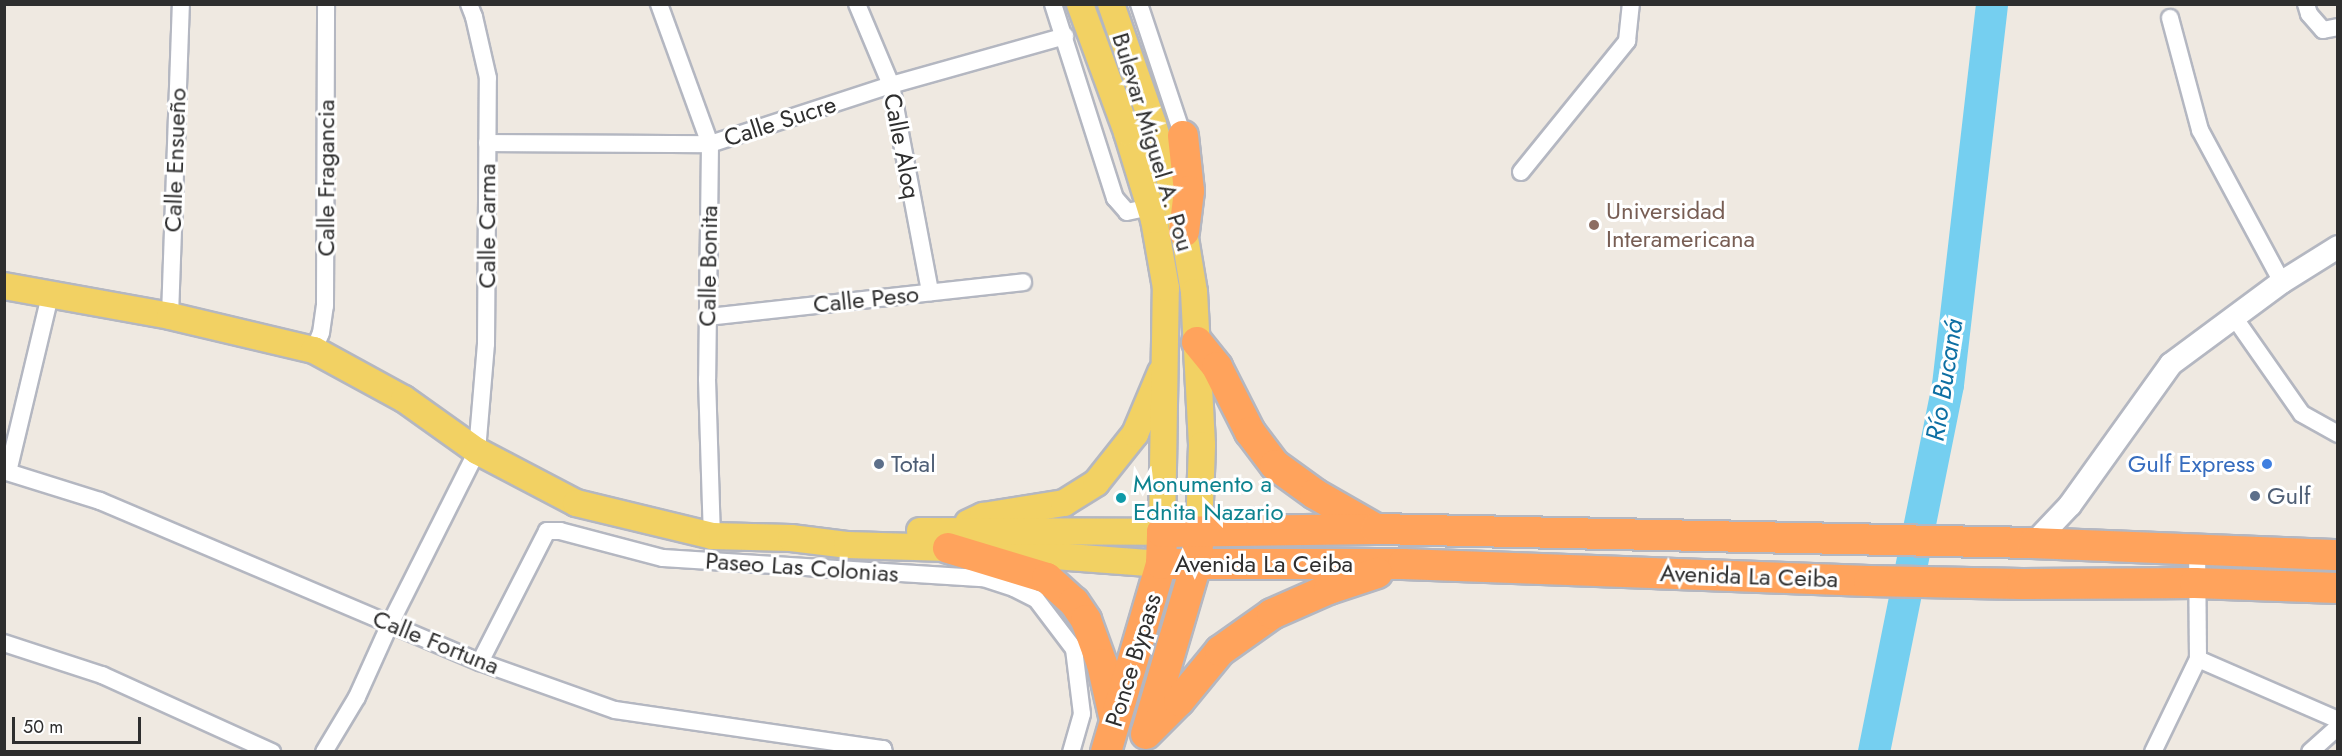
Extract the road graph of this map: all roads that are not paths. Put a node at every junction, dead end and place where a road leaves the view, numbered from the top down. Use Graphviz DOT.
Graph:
graph roads {
  1 [pos="181,4"];
  2 [pos="326,4"];
  3 [pos="469,4"];
  4 [pos="659,4"];
  5 [pos="857,4"];
  6 [pos="1053,4"];
  7 [pos="1080,4"];
  8 [pos="1111,4"];
  9 [pos="1139,4"];
  10 [pos="1631,4"];
  11 [pos="2306,4"];
  12 [pos="2170,18"];
  13 [pos="2337,27"];
  14 [pos="1065,36"];
  15 [pos="891,85"];
  16 [pos="1183,136"];
  17 [pos="487,143"];
  18 [pos="710,144"];
  19 [pos="1521,172"];
  20 [pos="1150,207"];
  21 [pos="1184,232"];
  22 [pos="2337,247"];
  23 [pos="1023,282"];
  24 [pos="2282,282"];
  25 [pos="4,286"];
  26 [pos="930,292"];
  27 [pos="50,296"];
  28 [pos="170,316"];
  29 [pos="708,317"];
  30 [pos="2234,317"];
  31 [pos="1197,342"];
  32 [pos="314,350"];
  33 [pos="1166,357"];
  34 [pos="2337,434"];
  35 [pos="477,451"];
  36 [pos="6,471"];
  37 [pos="1376,529"];
  38 [pos="1199,531"];
  39 [pos="1162,532"];
  40 [pos="712,536"];
  41 [pos="948,540"];
  42 [pos="2031,543"];
  43 [pos="2197,550"];
  44 [pos="2337,555"];
  45 [pos="1161,564"];
  46 [pos="1196,564"];
  47 [pos="1403,564"];
  48 [pos="2195,583"];
  49 [pos="2337,588"];
  50 [pos="390,624"];
  51 [pos="4,643"];
  52 [pos="2198,659"];
  53 [pos="480,662"];
  54 [pos="1115,720"];
  55 [pos="2337,720"];
  56 [pos="2337,727"];
  57 [pos="1144,743"];
  58 [pos="272,752"];
  59 [pos="324,752"];
  60 [pos="884,752"];
  61 [pos="1071,752"];
  62 [pos="1106,752"];
  63 [pos="2153,752"];
  64 [pos="2310,752"];
  1 -- 28 [label="street, Calle Ensueño"];
  2 -- 32 [label="street, Calle Fragancia"];
  3 -- 17 [label="street, Calle Carma"];
  4 -- 18 [label="street, Calle Bonita"];
  5 -- 15 [label="street, Calle Aloq"];
  6 -- 14 [label="street"];
  7 -- 20 [label="main road, Bulevar Miguel A. Pou"];
  8 -- 21 [label="main road, Bulevar Miguel A. Pou"];
  9 -- 16 [label="street"];
  10 -- 19 [label="street"];
  11 -- 13 [label="street"];
  12 -- 24 [label="street"];
  14 -- 15 [label="street, Calle Sucre"];
  14 -- 20 [label="street"];
  15 -- 18 [label="street, Calle Sucre"];
  15 -- 26 [label="street, Calle Aloq"];
  16 -- 21 [label="highway"];
  17 -- 18 [label="street, Calle Sucre"];
  17 -- 35 [label="street, Calle Carma"];
  18 -- 29 [label="street, Calle Bonita"];
  20 -- 33 [label="main road, Bulevar Miguel A. Pou"];
  21 -- 31 [label="main road, Bulevar Miguel A. Pou"];
  22 -- 24 [label="street"];
  23 -- 26 [label="street, Calle Peso"];
  24 -- 30 [label="street"];
  25 -- 27 [label="main road"];
  26 -- 29 [label="street, Calle Peso"];
  27 -- 28 [label="main road"];
  27 -- 36 [label="street"];
  28 -- 32 [label="main road"];
  29 -- 40 [label="street, Calle Bonita"];
  30 -- 34 [label="street"];
  30 -- 42 [label="street"];
  31 -- 37 [label="highway"];
  31 -- 38 [label="main road, Bulevar Miguel A. Pou"];
  32 -- 35 [label="main road"];
  33 -- 39 [label="main road, Bulevar Miguel A. Pou"];
  33 -- 41 [label="main road"];
  35 -- 40 [label="main road"];
  35 -- 50 [label="street"];
  36 -- 50 [label="street, Calle Fortuna"];
  37 -- 38 [label="highway, Avenida La Ceiba"];
  37 -- 42 [label="highway, Avenida La Ceiba"];
  38 -- 39 [label="highway, Avenida La Ceiba"];
  38 -- 46 [label="highway, Ponce Bypass"];
  39 -- 41 [label="main road"];
  39 -- 45 [label="highway, Ponce Bypass"];
  40 -- 41 [label="main road"];
  41 -- 45 [label="main road"];
  41 -- 54 [label="highway"];
  42 -- 43 [label="highway, Avenida La Ceiba"];
  43 -- 44 [label="highway, Avenida La Ceiba"];
  43 -- 48 [label="street"];
  45 -- 46 [label="highway, Avenida La Ceiba"];
  45 -- 54 [label="highway, Ponce Bypass"];
  46 -- 47 [label="highway, Avenida La Ceiba"];
  46 -- 57 [label="highway, Ponce Bypass"];
  47 -- 48 [label="highway, Avenida La Ceiba"];
  47 -- 57 [label="highway"];
  48 -- 49 [label="highway, Avenida La Ceiba"];
  48 -- 52 [label="street"];
  50 -- 53 [label="street, Calle Fortuna"];
  50 -- 59 [label="street"];
  51 -- 58 [label="street"];
  52 -- 55 [label="street"];
  52 -- 63 [label="street"];
  53 -- 60 [label="street, Calle Fortuna"];
  53 -- 61 [label="street, Paseo Las Colonias"];
  54 -- 62 [label="highway, Ponce Bypass"];
  56 -- 64 [label="street"];
}
